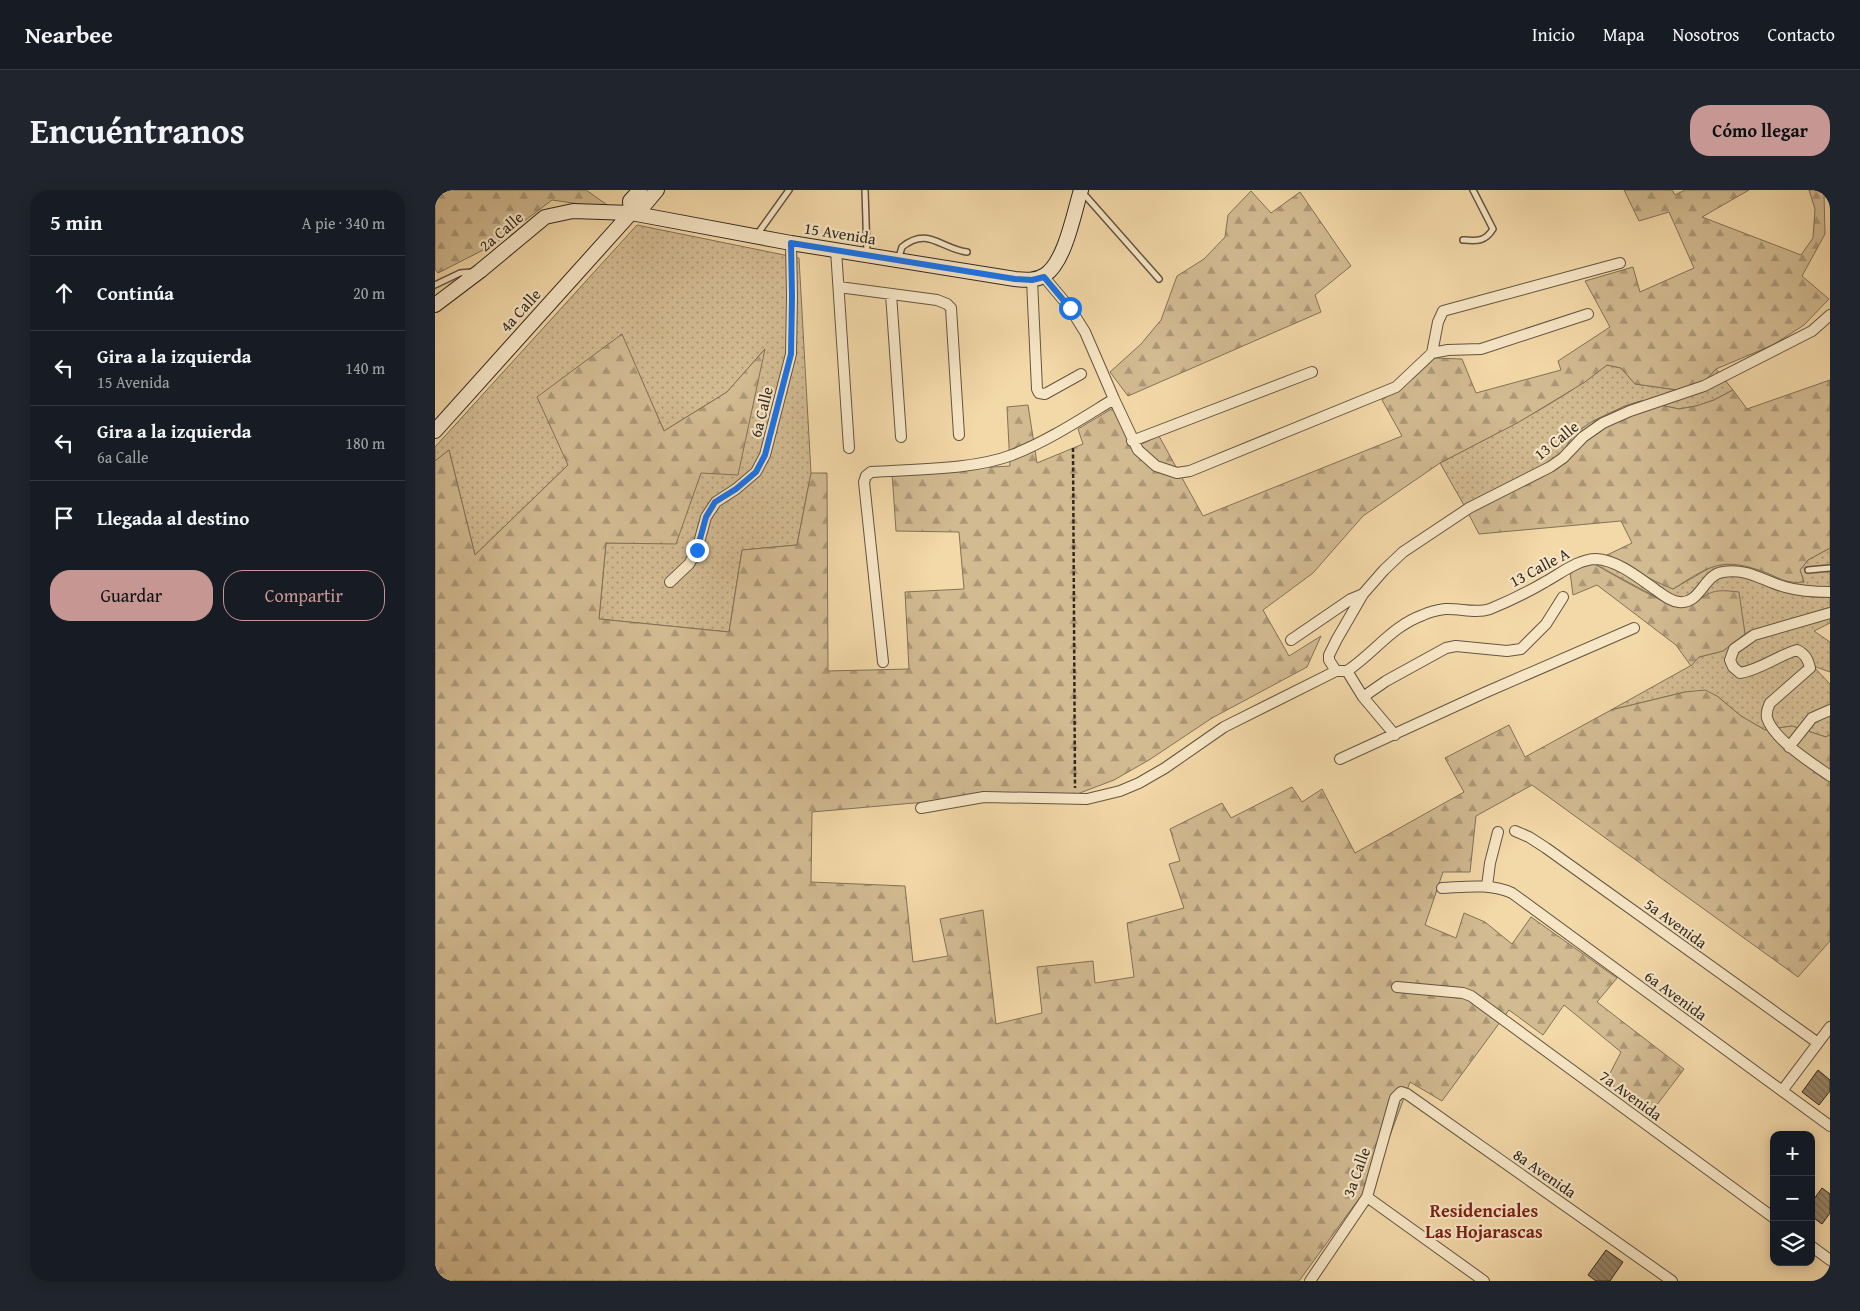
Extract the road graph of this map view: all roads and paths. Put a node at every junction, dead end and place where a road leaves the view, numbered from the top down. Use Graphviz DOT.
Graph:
graph roads {
  1 [pos="640,190"];
  2 [pos="657,190"];
  3 [pos="789,190"];
  4 [pos="865,190"];
  5 [pos="1081,190"];
  6 [pos="1473,190"];
  7 [pos="631,213"];
  8 [pos="755,236"];
  9 [pos="1463,240"];
  10 [pos="791,243"];
  11 [pos="836,250"];
  12 [pos="967,252"];
  13 [pos="868,256"];
  14 [pos="898,260"];
  15 [pos="1620,263"];
  16 [pos="480,272"];
  17 [pos="1038,278"];
  18 [pos="1159,279"];
  19 [pos="435,284"];
  20 [pos="839,287"];
  21 [pos="891,294"];
  22 [pos="435,305"];
  23 [pos="1587,314"];
  24 [pos="1830,315"];
  25 [pos="1432,353"];
  26 [pos="1311,372"];
  27 [pos="1081,374"];
  28 [pos="1113,399"];
  29 [pos="435,431"];
  30 [pos="959,435"];
  31 [pos="901,437"];
  32 [pos="1132,441"];
  33 [pos="849,448"];
  34 [pos="1073,448"];
  35 [pos="1830,568"];
  36 [pos="1808,570"];
  37 [pos="670,582"];
  38 [pos="1830,592"];
  39 [pos="1363,594"];
  40 [pos="1563,597"];
  41 [pos="1830,613"];
  42 [pos="1634,628"];
  43 [pos="1291,640"];
  44 [pos="883,662"];
  45 [pos="1334,668"];
  46 [pos="1347,671"];
  47 [pos="1363,697"];
  48 [pos="1830,710"];
  49 [pos="1395,735"];
  50 [pos="1789,747"];
  51 [pos="1340,759"];
  52 [pos="1830,776"];
  53 [pos="1075,800"];
  54 [pos="921,808"];
  55 [pos="1515,831"];
  56 [pos="1498,832"];
  57 [pos="1487,886"];
  58 [pos="1442,888"];
  59 [pos="1397,987"];
  60 [pos="1830,1027"];
  61 [pos="1818,1043"];
  62 [pos="1782,1091"];
  63 [pos="1401,1092"];
  64 [pos="1830,1126"];
  65 [pos="1367,1197"];
  66 [pos="1770,1215"];
  67 [pos="1815,1249"];
  68 [pos="1830,1260"];
  69 [pos="1310,1281"];
  70 [pos="1484,1281"];
  71 [pos="1672,1281"];
  1 -- 7 [label="street"];
  2 -- 7 [label="street"];
  3 -- 8 [label="lane"];
  4 -- 13 [label="lane"];
  5 -- 17 [label="street"];
  5 -- 18 [label="lane"];
  6 -- 9 [label="lane"];
  7 -- 8 [label="street, 15 Avenida"];
  7 -- 16 [label="street, 2a Calle"];
  7 -- 29 [label="street, 4a Calle"];
  8 -- 10 [label="street, 15 Avenida"];
  10 -- 11 [label="street, 15 Avenida"];
  10 -- 37 [label="street, 6a Calle"];
  11 -- 13 [label="street, 15 Avenida"];
  11 -- 20 [label="street"];
  12 -- 14 [label="lane"];
  13 -- 14 [label="street, 15 Avenida"];
  14 -- 17 [label="street, 15 Avenida"];
  15 -- 25 [label="street"];
  16 -- 19 [label="lane"];
  16 -- 22 [label="street, 2a Calle"];
  17 -- 27 [label="street"];
  17 -- 28 [label="street"];
  20 -- 21 [label="street"];
  20 -- 33 [label="street"];
  21 -- 30 [label="street"];
  21 -- 31 [label="street"];
  23 -- 25 [label="street"];
  24 -- 39 [label="street, 13 Calle"];
  25 -- 32 [label="street"];
  26 -- 32 [label="street"];
  28 -- 32 [label="street"];
  28 -- 44 [label="street"];
  34 -- 53 [label="path"];
  35 -- 36 [label="lane"];
  38 -- 46 [label="street, 13 Calle A"];
  39 -- 43 [label="street"];
  39 -- 45 [label="street, 13 Calle"];
  40 -- 47 [label="street"];
  41 -- 50 [label="street"];
  42 -- 49 [label="street"];
  45 -- 46 [label="street"];
  45 -- 53 [label="street"];
  46 -- 47 [label="street"];
  47 -- 49 [label="street"];
  48 -- 50 [label="street"];
  49 -- 51 [label="street"];
  50 -- 52 [label="street"];
  53 -- 54 [label="street"];
  55 -- 61 [label="street, 5a Avenida"];
  56 -- 57 [label="street"];
  57 -- 58 [label="street"];
  57 -- 62 [label="street, 6a Avenida"];
  59 -- 66 [label="street, 7a Avenida"];
  60 -- 61 [label="street"];
  61 -- 62 [label="street"];
  62 -- 64 [label="street, 6a Avenida"];
  63 -- 65 [label="street, 3a Calle"];
  63 -- 71 [label="street, 8a Avenida"];
  65 -- 69 [label="street, 3a Calle"];
  65 -- 70 [label="street"];
  67 -- 68 [label="street"];
}
